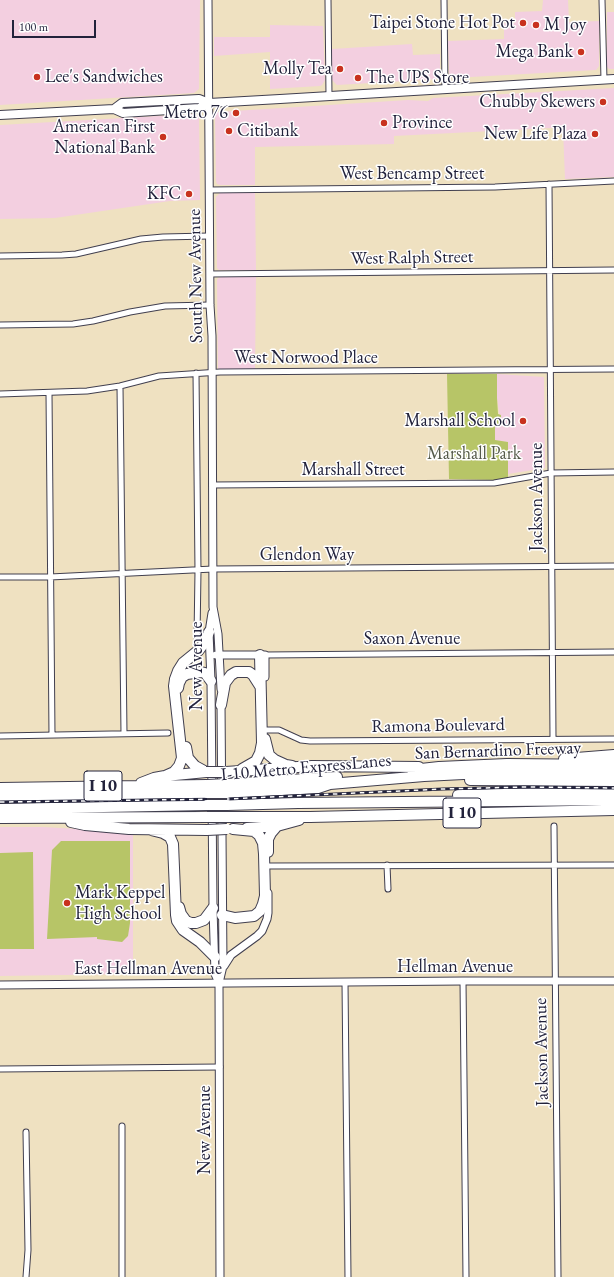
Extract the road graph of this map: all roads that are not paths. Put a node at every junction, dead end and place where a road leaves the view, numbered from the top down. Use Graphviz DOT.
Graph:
graph roads {
  1 [pos="208,0"];
  2 [pos="328,0"];
  3 [pos="444,0"];
  4 [pos="602,0"];
  5 [pos="614,79"];
  6 [pos="604,80"];
  7 [pos="445,89"];
  8 [pos="329,96"];
  9 [pos="209,102"];
  10 [pos="0,115"];
  11 [pos="614,180"];
  12 [pos="549,184"];
  13 [pos="209,190"];
  14 [pos="210,236"];
  15 [pos="0,256"];
  16 [pos="550,270"];
  17 [pos="614,270"];
  18 [pos="210,274"];
  19 [pos="210,305"];
  20 [pos="0,324"];
  21 [pos="614,369"];
  22 [pos="551,370"];
  23 [pos="196,373"];
  24 [pos="211,373"];
  25 [pos="120,386"];
  26 [pos="49,393"];
  27 [pos="0,394"];
  28 [pos="614,472"];
  29 [pos="551,473"];
  30 [pos="212,485"];
  31 [pos="614,566"];
  32 [pos="552,567"];
  33 [pos="212,569"];
  34 [pos="198,571"];
  35 [pos="122,573"];
  36 [pos="0,577"];
  37 [pos="50,577"];
  38 [pos="213,607"];
  39 [pos="209,632"];
  40 [pos="197,638"];
  41 [pos="552,652"];
  42 [pos="614,652"];
  43 [pos="220,655"];
  44 [pos="263,655"];
  45 [pos="209,656"];
  46 [pos="211,681"];
  47 [pos="260,686"];
  48 [pos="221,705"];
  49 [pos="265,730"];
  50 [pos="168,733"];
  51 [pos="52,734"];
  52 [pos="124,734"];
  53 [pos="0,736"];
  54 [pos="553,738"];
  55 [pos="614,739"];
  56 [pos="614,755"];
  57 [pos="507,764"];
  58 [pos="614,765"];
  59 [pos="302,767"];
  60 [pos="439,767"];
  61 [pos="206,772"];
  62 [pos="237,772"];
  63 [pos="614,773"];
  64 [pos="165,776"];
  65 [pos="614,781"];
  66 [pos="135,785"];
  67 [pos="0,788"];
  68 [pos="227,788"];
  69 [pos="318,788"];
  70 [pos="207,789"];
  71 [pos="614,793"];
  72 [pos="0,796"];
  73 [pos="614,800"];
  74 [pos="298,803"];
  75 [pos="0,809"];
  76 [pos="614,810"];
  77 [pos="310,816"];
  78 [pos="0,818"];
  79 [pos="51,818"];
  80 [pos="277,826"];
  81 [pos="554,826"];
  82 [pos="230,829"];
  83 [pos="151,830"];
  84 [pos="207,830"];
  85 [pos="614,864"];
  86 [pos="553,865"];
  87 [pos="268,866"];
  88 [pos="387,866"];
  89 [pos="388,889"];
  90 [pos="213,908"];
  91 [pos="222,915"];
  92 [pos="215,957"];
  93 [pos="223,966"];
  94 [pos="463,981"];
  95 [pos="555,981"];
  96 [pos="614,981"];
  97 [pos="345,982"];
  98 [pos="219,983"];
  99 [pos="297,983"];
  100 [pos="0,985"];
  101 [pos="220,1067"];
  102 [pos="0,1069"];
  103 [pos="122,1126"];
  104 [pos="26,1132"];
  105 [pos="26,1277"];
  106 [pos="122,1277"];
  107 [pos="220,1277"];
  108 [pos="348,1277"];
  109 [pos="466,1277"];
  110 [pos="558,1277"];
  1 -- 9 [label="main road, South New Avenue"];
  2 -- 8 [label="street"];
  3 -- 7 [label="street"];
  4 -- 6 [label="street"];
  5 -- 6 [label="main road"];
  6 -- 7 [label="main road"];
  7 -- 8 [label="main road"];
  8 -- 9 [label="main road"];
  9 -- 10 [label="main road"];
  9 -- 13 [label="main road, South New Avenue"];
  11 -- 12 [label="street, West Bencamp Street"];
  12 -- 13 [label="street, West Bencamp Street"];
  12 -- 16 [label="street, Jackson Avenue"];
  13 -- 14 [label="main road, South New Avenue"];
  14 -- 15 [label="street"];
  14 -- 18 [label="main road, South New Avenue"];
  16 -- 17 [label="street, West Ralph Street"];
  16 -- 18 [label="street, West Ralph Street"];
  16 -- 22 [label="street, Jackson Avenue"];
  18 -- 19 [label="main road, South New Avenue"];
  19 -- 20 [label="street"];
  19 -- 24 [label="main road, South New Avenue"];
  21 -- 22 [label="street, West Norwood Place"];
  22 -- 24 [label="street, West Norwood Place"];
  22 -- 29 [label="street, Jackson Avenue"];
  23 -- 24 [label="street, West Norwood Place"];
  23 -- 25 [label="street, West Norwood Place"];
  23 -- 34 [label="street"];
  24 -- 30 [label="main road, South New Avenue"];
  25 -- 26 [label="street, West Norwood Place"];
  25 -- 35 [label="street"];
  26 -- 27 [label="street, West Norwood Place"];
  26 -- 37 [label="street"];
  28 -- 29 [label="street, Marshall Street"];
  29 -- 30 [label="street, Marshall Street"];
  29 -- 32 [label="street, Jackson Avenue"];
  30 -- 33 [label="main road, South New Avenue"];
  31 -- 32 [label="street, Glendon Way"];
  32 -- 33 [label="street, Glendon Way"];
  32 -- 41 [label="street, Jackson Avenue"];
  33 -- 34 [label="street, Glendon Way"];
  33 -- 38 [label="main road"];
  34 -- 35 [label="street, Glendon Way"];
  34 -- 40 [label="street"];
  35 -- 37 [label="street, Glendon Way"];
  35 -- 52 [label="street"];
  36 -- 37 [label="street, Glendon Way"];
  37 -- 51 [label="street"];
  38 -- 39 [label="main road, New Avenue"];
  38 -- 43 [label="main road, New Avenue"];
  39 -- 45 [label="main road, New Avenue"];
  39 -- 64 [label="highway"];
  41 -- 42 [label="street, Saxon Avenue"];
  41 -- 44 [label="street, Saxon Avenue"];
  41 -- 54 [label="street, Jackson Avenue"];
  43 -- 44 [label="main road, Saxon Avenue"];
  43 -- 45 [label="main road, Saxon Avenue"];
  43 -- 48 [label="main road, New Avenue"];
  44 -- 47 [label="highway"];
  44 -- 49 [label="main road"];
  45 -- 46 [label="main road, New Avenue"];
  46 -- 61 [label="highway"];
  46 -- 90 [label="main road, New Avenue"];
  47 -- 48 [label="highway"];
  47 -- 62 [label="highway"];
  48 -- 91 [label="main road, New Avenue"];
  49 -- 54 [label="street, Ramona Boulevard"];
  49 -- 59 [label="highway"];
  50 -- 52 [label="street"];
  51 -- 52 [label="street"];
  51 -- 53 [label="street"];
  54 -- 55 [label="street, Ramona Boulevard"];
  56 -- 57 [label="highway"];
  57 -- 58 [label="highway, San Bernardino Freeway / I 10"];
  57 -- 60 [label="highway, San Bernardino Freeway / I 10"];
  59 -- 60 [label="highway"];
  59 -- 62 [label="highway"];
  60 -- 68 [label="highway, San Bernardino Freeway / I 10"];
  61 -- 62 [label="highway, bridge"];
  61 -- 64 [label="highway"];
  63 -- 69 [label="highway, I-10 Metro ExpressLanes"];
  64 -- 66 [label="highway"];
  65 -- 69 [label="highway"];
  66 -- 67 [label="highway, San Bernardino Freeway / I 10"];
  66 -- 70 [label="highway, San Bernardino Freeway / I 10"];
  68 -- 69 [label="highway, I-10 Metro ExpressLanes"];
  68 -- 70 [label="highway, San Bernardino Freeway / I 10, bridge"];
  70 -- 72 [label="highway, I-10 Metro ExpressLanes"];
  71 -- 74 [label="highway"];
  73 -- 74 [label="highway, I-10 Metro ExpressLanes"];
  74 -- 75 [label="highway, I-10 Metro ExpressLanes, bridge"];
  76 -- 77 [label="highway, I 10"];
  77 -- 79 [label="highway, I 10, bridge"];
  77 -- 80 [label="highway"];
  78 -- 79 [label="highway, I 10"];
  79 -- 83 [label="highway"];
  80 -- 82 [label="highway"];
  80 -- 87 [label="highway"];
  81 -- 86 [label="street, Jackson Avenue"];
  82 -- 84 [label="highway, bridge"];
  82 -- 91 [label="highway"];
  83 -- 84 [label="highway"];
  83 -- 92 [label="highway"];
  84 -- 90 [label="highway"];
  85 -- 86 [label="street"];
  86 -- 88 [label="street"];
  86 -- 95 [label="street, Jackson Avenue"];
  87 -- 88 [label="street"];
  87 -- 93 [label="main road"];
  88 -- 89 [label="street"];
  90 -- 92 [label="main road, New Avenue"];
  91 -- 93 [label="main road, New Avenue"];
  92 -- 98 [label="main road, New Avenue"];
  93 -- 98 [label="main road, New Avenue"];
  94 -- 95 [label="main road, Hellman Avenue"];
  94 -- 97 [label="main road, Hellman Avenue"];
  94 -- 109 [label="street"];
  95 -- 96 [label="main road, Hellman Avenue"];
  95 -- 110 [label="street, Jackson Avenue"];
  97 -- 99 [label="main road, Hellman Avenue"];
  97 -- 108 [label="street"];
  98 -- 99 [label="main road, East Hellman Avenue"];
  98 -- 100 [label="main road, East Hellman Avenue"];
  98 -- 101 [label="main road, New Avenue"];
  101 -- 102 [label="street"];
  101 -- 107 [label="main road, New Avenue"];
  103 -- 106 [label="street"];
  104 -- 105 [label="street"];
}
